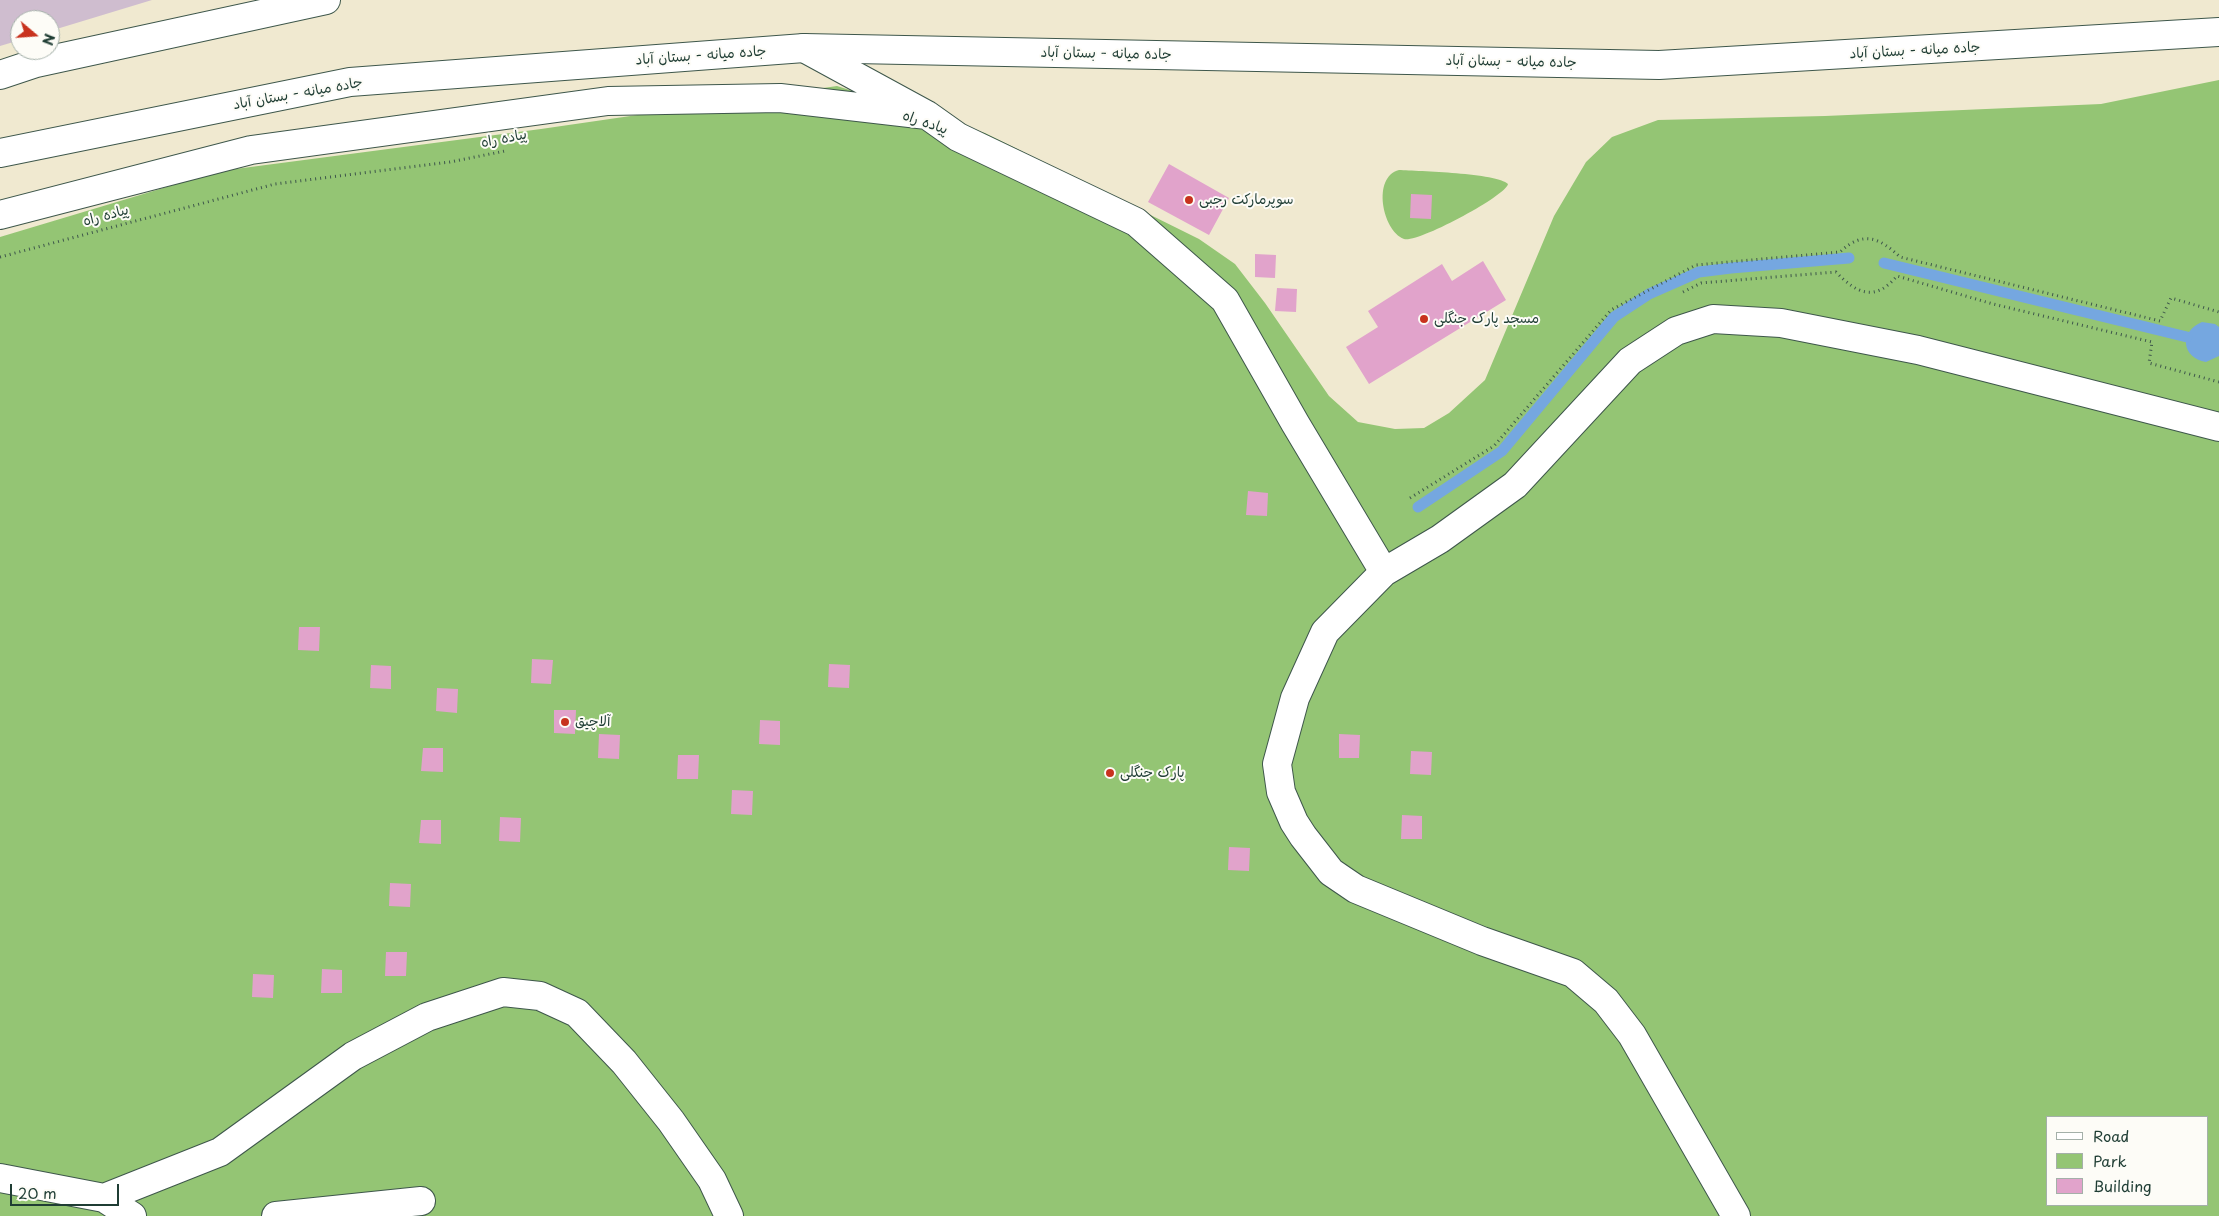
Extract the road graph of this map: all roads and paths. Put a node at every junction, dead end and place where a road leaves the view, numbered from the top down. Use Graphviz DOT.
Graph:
graph roads {
  1 [pos="326,0"];
  2 [pos="2219,32"];
  3 [pos="804,48"];
  4 [pos="0,75"];
  5 [pos="927,115"];
  6 [pos="506,150"];
  7 [pos="0,153"];
  8 [pos="0,215"];
  9 [pos="1840,252"];
  10 [pos="0,257"];
  11 [pos="1836,272"];
  12 [pos="2219,312"];
  13 [pos="2219,382"];
  14 [pos="2219,427"];
  15 [pos="1384,572"];
  16 [pos="0,1178"];
  17 [pos="104,1198"];
  18 [pos="421,1201"];
  19 [pos="132,1216"];
  20 [pos="276,1216"];
  21 [pos="729,1216"];
  22 [pos="1736,1216"];
  1 -- 4 [label="main road"];
  2 -- 3 [label="main road, جاده میانه - بستان آباد"];
  3 -- 5 [label="main road"];
  3 -- 7 [label="main road, جاده میانه - بستان آباد"];
  5 -- 8 [label="main road"];
  5 -- 15 [label="main road"];
  6 -- 10 [label="path, پیاده راه"];
  9 -- 12 [label="path"];
  11 -- 13 [label="path"];
  14 -- 15 [label="main road"];
  15 -- 22 [label="main road"];
  16 -- 17 [label="main road"];
  17 -- 19 [label="main road"];
  17 -- 21 [label="main road"];
  18 -- 20 [label="main road"];
}
